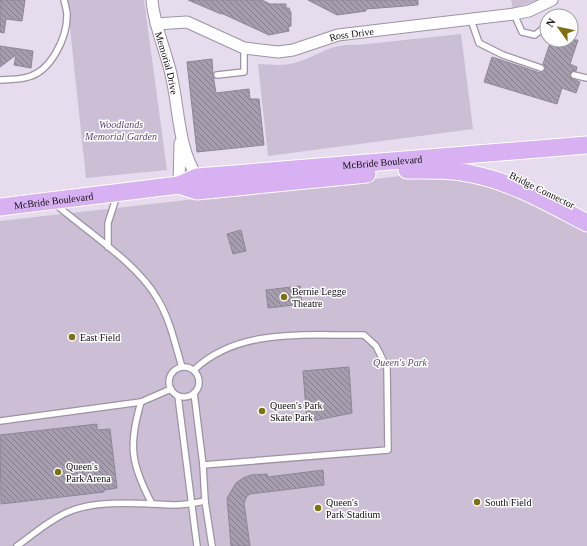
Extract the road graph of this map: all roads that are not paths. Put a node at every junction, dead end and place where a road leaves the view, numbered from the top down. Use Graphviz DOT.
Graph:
graph roads {
  1 [pos="64,0"];
  2 [pos="152,0"];
  3 [pos="552,0"];
  4 [pos="514,14"];
  5 [pos="471,20"];
  6 [pos="156,24"];
  7 [pos="539,32"];
  8 [pos="244,48"];
  9 [pos="541,68"];
  10 [pos="217,75"];
  11 [pos="574,75"];
  12 [pos="587,78"];
  13 [pos="0,80"];
  14 [pos="180,127"];
  15 [pos="587,145"];
  16 [pos="425,158"];
  17 [pos="438,169"];
  18 [pos="197,178"];
  19 [pos="179,185"];
  20 [pos="118,193"];
  21 [pos="50,200"];
  22 [pos="0,202"];
  23 [pos="18,204"];
  24 [pos="0,207"];
  25 [pos="587,212"];
  26 [pos="587,223"];
  27 [pos="108,247"];
  28 [pos="182,367"];
  29 [pos="194,370"];
  30 [pos="171,389"];
  31 [pos="194,393"];
  32 [pos="178,396"];
  33 [pos="141,402"];
  34 [pos="0,420"];
  35 [pos="203,465"];
  36 [pos="204,501"];
  37 [pos="191,503"];
  38 [pos="152,504"];
  39 [pos="17,546"];
  40 [pos="197,546"];
  41 [pos="212,546"];
  1 -- 13 [label="lane"];
  2 -- 6 [label="street, Memorial Drive"];
  3 -- 4 [label="street, Ross Drive"];
  4 -- 5 [label="street, Ross Drive"];
  4 -- 7 [label="lane"];
  5 -- 8 [label="street, Ross Drive"];
  5 -- 9 [label="lane"];
  6 -- 8 [label="street, Ross Drive"];
  6 -- 14 [label="street, Memorial Drive"];
  8 -- 10 [label="lane"];
  11 -- 12 [label="lane"];
  14 -- 18 [label="street, Memorial Drive"];
  14 -- 19 [label="street, Memorial Drive"];
  15 -- 16 [label="main road, McBride Boulevard"];
  16 -- 18 [label="main road, McBride Boulevard"];
  16 -- 25 [label="main road, Bridge Connector"];
  17 -- 19 [label="main road, McBride Boulevard"];
  17 -- 26 [label="main road, Bridge Connector"];
  18 -- 19 [label="main road, McBride Boulevard"];
  19 -- 20 [label="main road, McBride Boulevard"];
  20 -- 21 [label="main road, McBride Boulevard"];
  20 -- 27 [label="lane"];
  21 -- 23 [label="main road, McBride Boulevard"];
  21 -- 27 [label="lane"];
  22 -- 23 [label="main road"];
  23 -- 24 [label="main road, McBride Boulevard"];
  27 -- 28 [label="lane"];
  28 -- 29 [label="lane"];
  28 -- 30 [label="lane"];
  29 -- 31 [label="lane"];
  29 -- 35 [label="lane"];
  30 -- 32 [label="lane"];
  30 -- 33 [label="lane"];
  31 -- 32 [label="lane"];
  31 -- 35 [label="lane"];
  32 -- 37 [label="lane"];
  33 -- 34 [label="lane"];
  33 -- 38 [label="lane"];
  35 -- 36 [label="lane"];
  36 -- 37 [label="lane"];
  36 -- 41 [label="lane"];
  37 -- 38 [label="lane"];
  37 -- 40 [label="lane"];
  38 -- 39 [label="lane"];
}
